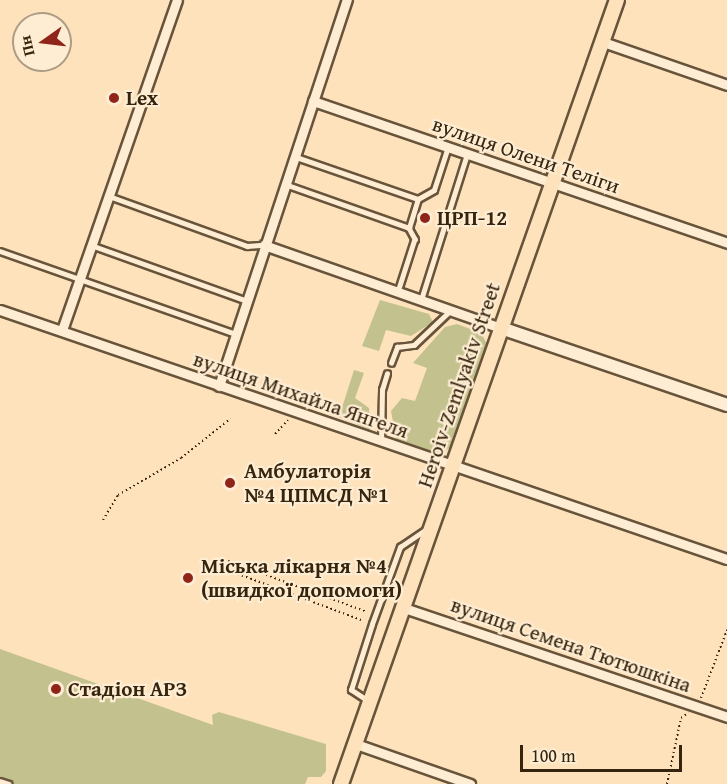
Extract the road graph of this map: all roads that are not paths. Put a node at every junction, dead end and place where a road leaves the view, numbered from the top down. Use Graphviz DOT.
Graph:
graph roads {
  1 [pos="177,0"];
  2 [pos="347,0"];
  3 [pos="617,0"];
  4 [pos="603,42"];
  5 [pos="727,85"];
  6 [pos="313,101"];
  7 [pos="448,147"];
  8 [pos="467,154"];
  9 [pos="295,157"];
  10 [pos="552,183"];
  11 [pos="285,184"];
  12 [pos="107,195"];
  13 [pos="418,199"];
  14 [pos="409,228"];
  15 [pos="727,243"];
  16 [pos="90,245"];
  17 [pos="264,245"];
  18 [pos="0,251"];
  19 [pos="80,278"];
  20 [pos="398,292"];
  21 [pos="421,300"];
  22 [pos="247,301"];
  23 [pos="0,310"];
  24 [pos="451,310"];
  25 [pos="501,328"];
  26 [pos="62,330"];
  27 [pos="236,334"];
  28 [pos="391,363"];
  29 [pos="387,374"];
  30 [pos="219,386"];
  31 [pos="727,405"];
  32 [pos="381,443"];
  33 [pos="453,467"];
  34 [pos="432,526"];
  35 [pos="727,559"];
  36 [pos="404,608"];
  37 [pos="370,703"];
  38 [pos="727,717"];
  39 [pos="356,744"];
  40 [pos="0,781"];
  41 [pos="9,784"];
  42 [pos="341,784"];
  43 [pos="470,784"];
  1 -- 12 [label="street"];
  2 -- 6 [label="street"];
  3 -- 4 [label="main road, Heroiv-Zemlyakiv Street"];
  4 -- 5 [label="street"];
  4 -- 10 [label="main road, Heroiv-Zemlyakiv Street"];
  6 -- 7 [label="street, вулиця Олени Теліги"];
  6 -- 9 [label="street"];
  7 -- 8 [label="street, вулиця Олени Теліги"];
  7 -- 13 [label="lane"];
  8 -- 10 [label="street, вулиця Олени Теліги"];
  8 -- 21 [label="lane"];
  9 -- 11 [label="street"];
  9 -- 13 [label="lane"];
  10 -- 15 [label="street, вулиця Олени Теліги"];
  10 -- 25 [label="main road, Heroiv-Zemlyakiv Street"];
  11 -- 14 [label="lane"];
  11 -- 17 [label="street"];
  12 -- 16 [label="street"];
  12 -- 17 [label="lane"];
  13 -- 14 [label="lane"];
  14 -- 20 [label="lane"];
  16 -- 19 [label="street"];
  16 -- 22 [label="lane"];
  17 -- 20 [label="street"];
  17 -- 22 [label="street"];
  18 -- 19 [label="lane"];
  19 -- 26 [label="street"];
  19 -- 27 [label="lane"];
  20 -- 21 [label="street"];
  21 -- 24 [label="street"];
  22 -- 27 [label="street"];
  23 -- 26 [label="street, вулиця Михайла Янгеля"];
  24 -- 25 [label="street"];
  24 -- 28 [label="lane"];
  25 -- 31 [label="street"];
  25 -- 33 [label="main road, Heroiv-Zemlyakiv Street"];
  26 -- 30 [label="street, вулиця Михайла Янгеля"];
  27 -- 30 [label="street"];
  29 -- 32 [label="lane"];
  30 -- 32 [label="street, вулиця Михайла Янгеля"];
  32 -- 33 [label="street, вулиця Михайла Янгеля"];
  33 -- 34 [label="main road, Heroiv-Zemlyakiv Street"];
  33 -- 35 [label="street, вулиця Михайла Янгеля"];
  34 -- 36 [label="main road, Heroiv-Zemlyakiv Street"];
  34 -- 37 [label="lane"];
  36 -- 37 [label="main road, Heroiv-Zemlyakiv Street"];
  36 -- 38 [label="street, вулиця Семена Тютюшкіна"];
  37 -- 39 [label="main road, Heroiv-Zemlyakiv Street"];
  39 -- 42 [label="main road, Heroiv-Zemlyakiv Street"];
  39 -- 43 [label="street"];
  40 -- 41 [label="lane"];
}
